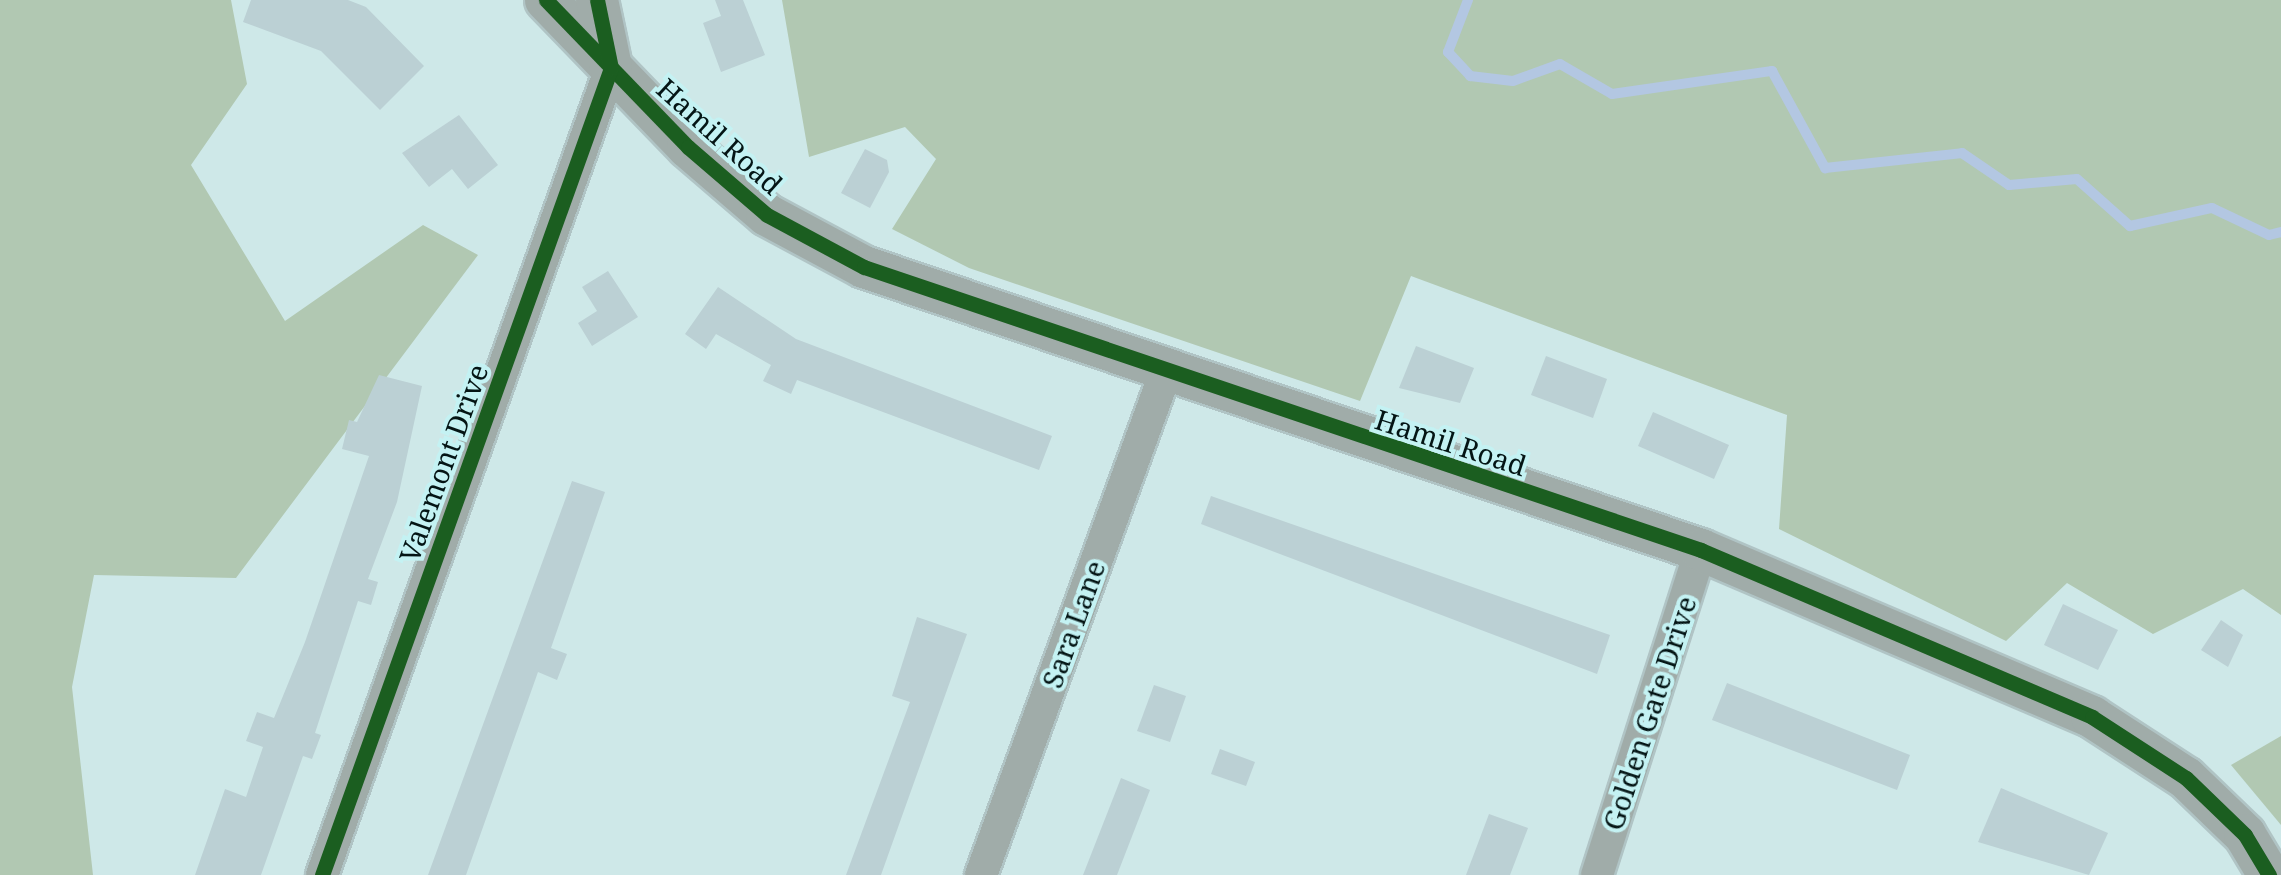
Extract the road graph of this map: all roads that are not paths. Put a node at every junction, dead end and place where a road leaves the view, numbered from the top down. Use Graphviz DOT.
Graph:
graph roads {
  1 [pos="546,0"];
  2 [pos="597,0"];
  3 [pos="611,68"];
  4 [pos="1165,374"];
  5 [pos="1701,550"];
  6 [pos="322,875"];
  7 [pos="981,875"];
  8 [pos="1596,875"];
  9 [pos="2268,875"];
  1 -- 3 [label="street, Hamil Road"];
  2 -- 3 [label="street"];
  3 -- 4 [label="street, Hamil Road"];
  3 -- 6 [label="street, Valemont Drive"];
  4 -- 5 [label="street, Hamil Road"];
  4 -- 7 [label="street, Sara Lane"];
  5 -- 8 [label="street, Golden Gate Drive"];
  5 -- 9 [label="street, Hamil Road"];
}
